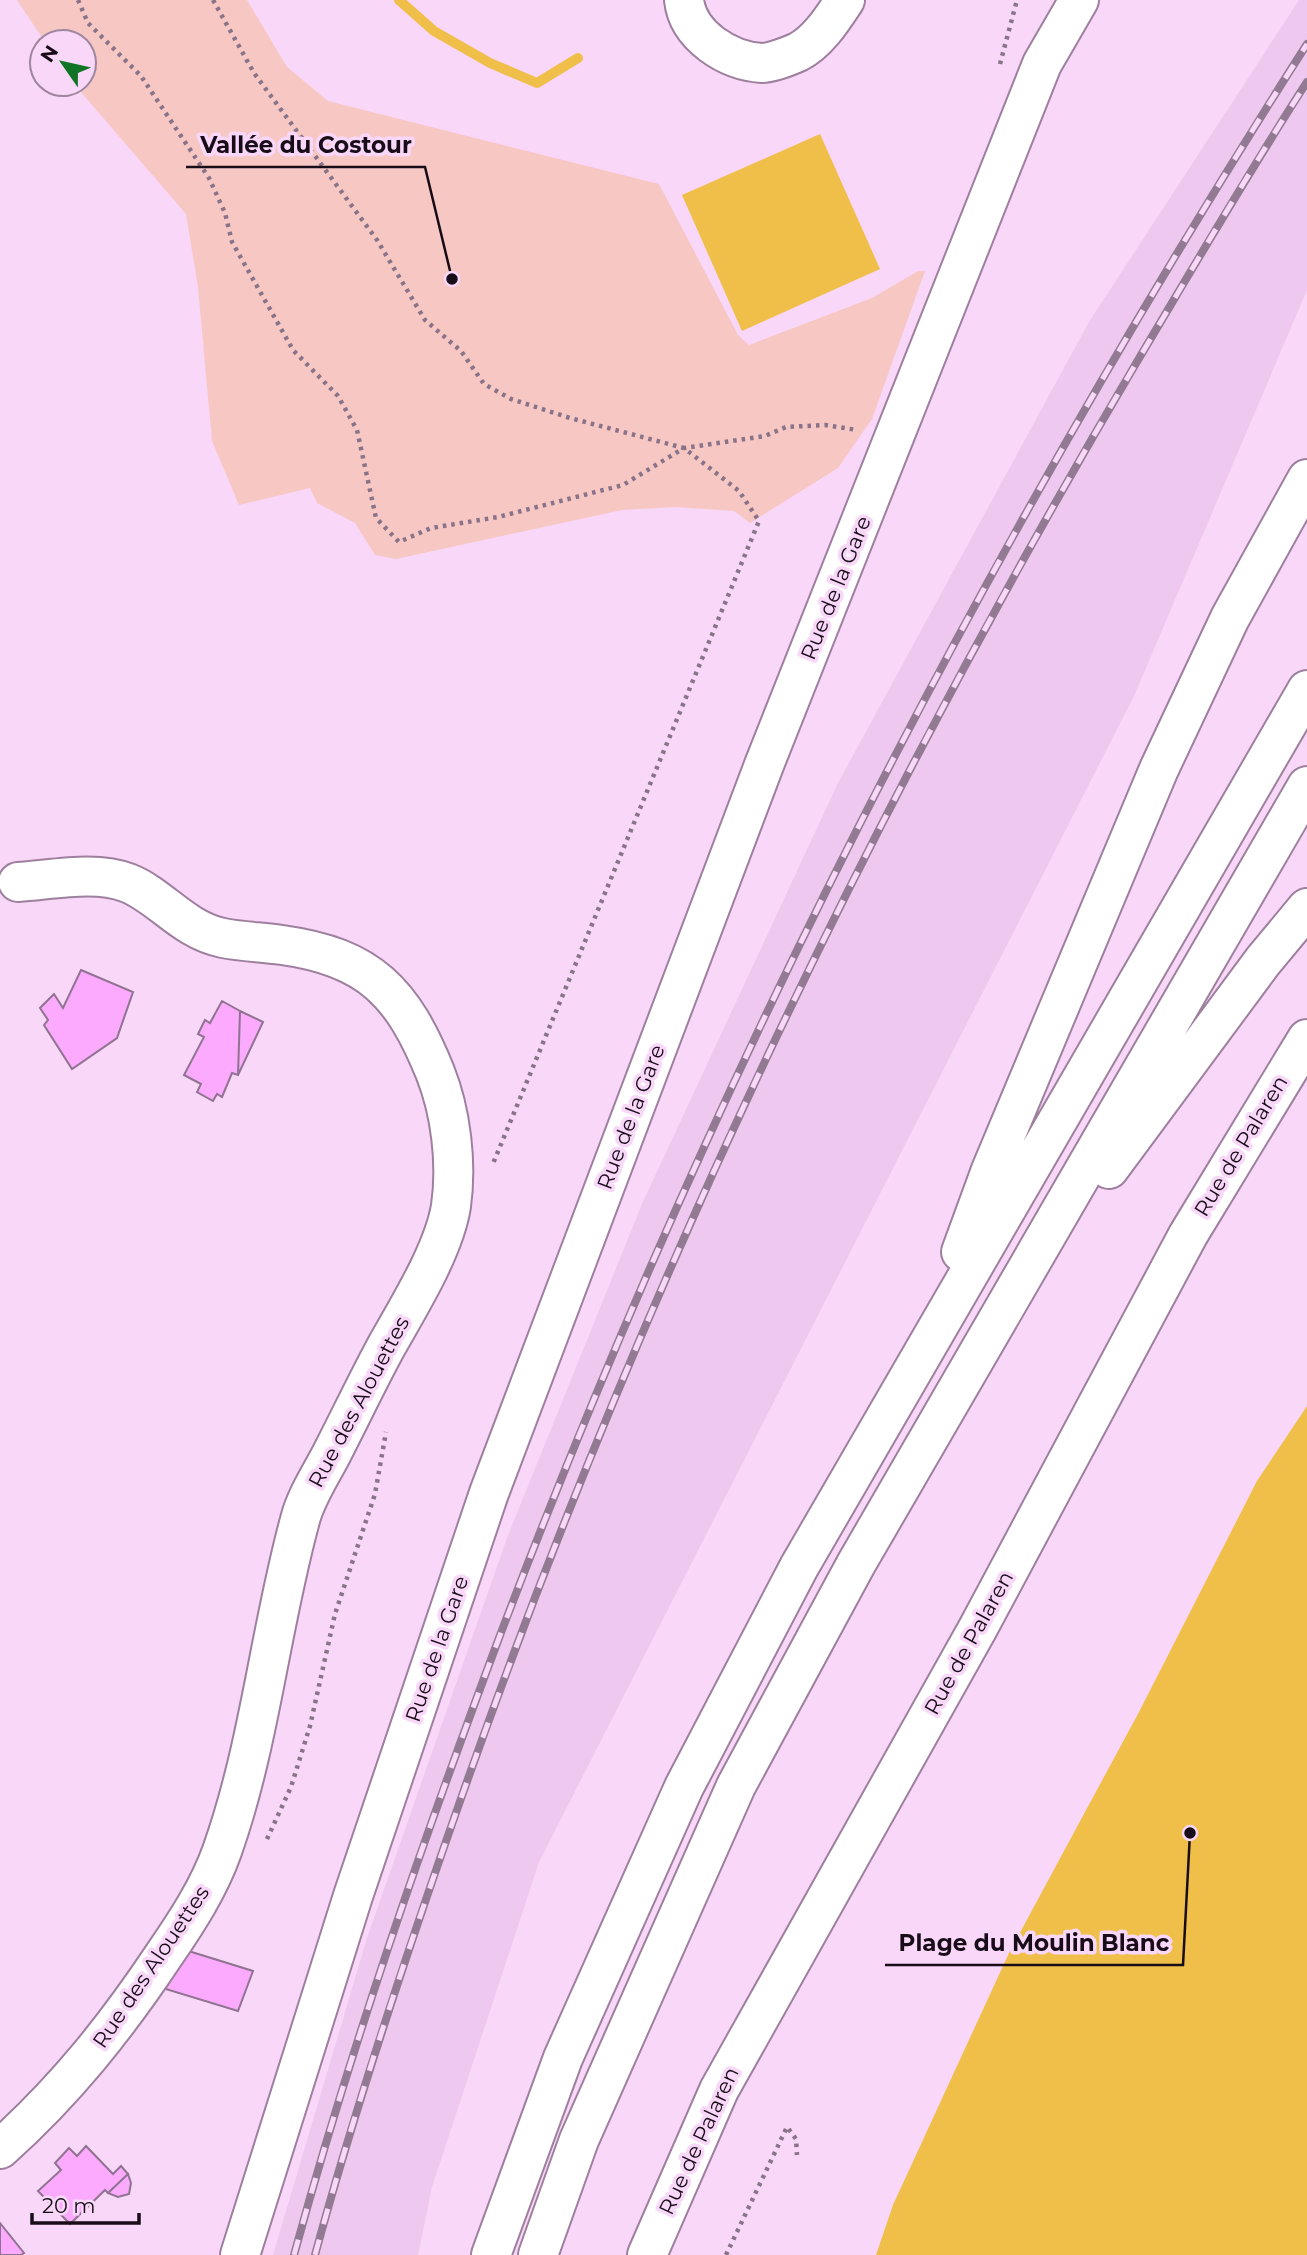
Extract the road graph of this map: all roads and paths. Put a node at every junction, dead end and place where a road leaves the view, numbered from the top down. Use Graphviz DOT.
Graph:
graph roads {
  1 [pos="78,0"];
  2 [pos="213,0"];
  3 [pos="684,0"];
  4 [pos="845,0"];
  5 [pos="1079,0"];
  6 [pos="866,431"];
  7 [pos="684,448"];
  8 [pos="1307,479"];
  9 [pos="1307,690"];
  10 [pos="1307,786"];
  11 [pos="18,882"];
  12 [pos="1307,908"];
  13 [pos="1307,1039"];
  14 [pos="450,1208"];
  15 [pos="994,1325"];
  16 [pos="923,1353"];
  17 [pos="373,1372"];
  18 [pos="264,1842"];
  19 [pos="0,2149"];
  20 [pos="797,2155"];
  21 [pos="240,2255"];
  22 [pos="491,2255"];
  23 [pos="538,2255"];
  24 [pos="647,2255"];
  25 [pos="726,2255"];
  1 -- 7 [label="path"];
  2 -- 7 [label="path"];
  3 -- 4 [label="main road"];
  5 -- 21 [label="main road, Rue de la Gare"];
  6 -- 7 [label="path"];
  7 -- 14 [label="path"];
  8 -- 16 [label="main road"];
  9 -- 16 [label="main road"];
  10 -- 15 [label="main road"];
  11 -- 14 [label="main road, Rue des Alouettes"];
  12 -- 15 [label="main road"];
  13 -- 24 [label="main road, Rue de Palaren"];
  14 -- 17 [label="main road, Rue des Alouettes"];
  15 -- 23 [label="main road"];
  16 -- 22 [label="main road"];
  17 -- 18 [label="path"];
  17 -- 19 [label="main road, Rue des Alouettes"];
  20 -- 25 [label="path"];
}
